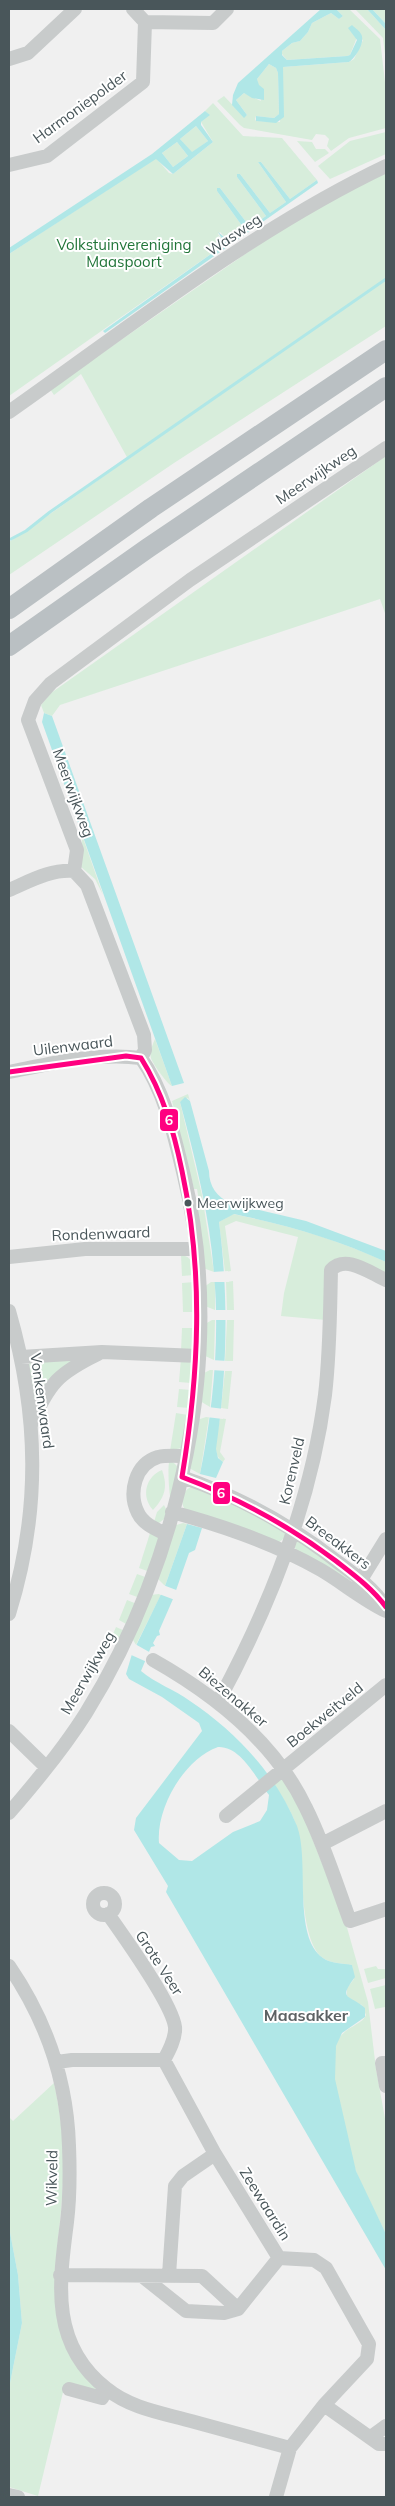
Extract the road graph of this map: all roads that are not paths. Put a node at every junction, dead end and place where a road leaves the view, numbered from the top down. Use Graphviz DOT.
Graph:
graph roads {
  1 [pos="75,9"];
  2 [pos="132,9"];
  3 [pos="227,9"];
  4 [pos="145,22"];
  5 [pos="9,59"];
  6 [pos="9,166"];
  7 [pos="386,166"];
  8 [pos="386,350"];
  9 [pos="386,387"];
  10 [pos="9,412"];
  11 [pos="386,448"];
  12 [pos="9,609"];
  13 [pos="9,646"];
  14 [pos="74,871"];
  15 [pos="9,890"];
  16 [pos="141,1058"];
  17 [pos="9,1072"];
  18 [pos="196,1249"];
  19 [pos="9,1256"];
  20 [pos="386,1280"];
  21 [pos="9,1311"];
  22 [pos="102,1352"];
  23 [pos="198,1356"];
  24 [pos="21,1358"];
  25 [pos="32,1424"];
  26 [pos="186,1456"];
  27 [pos="182,1477"];
  28 [pos="172,1512"];
  29 [pos="294,1530"];
  30 [pos="166,1534"];
  31 [pos="386,1539"];
  32 [pos="287,1552"];
  33 [pos="357,1585"];
  34 [pos="386,1609"];
  35 [pos="9,1614"];
  36 [pos="153,1660"];
  37 [pos="386,1685"];
  38 [pos="218,1702"];
  39 [pos="9,1731"];
  40 [pos="46,1767"];
  41 [pos="283,1770"];
  42 [pos="386,1811"];
  43 [pos="9,1813"];
  44 [pos="226,1816"];
  45 [pos="322,1844"];
  46 [pos="386,1909"];
  47 [pos="108,1914"];
  48 [pos="9,1966"];
  49 [pos="164,2060"];
  50 [pos="57,2062"];
  51 [pos="384,2063"];
  52 [pos="386,2086"];
  53 [pos="215,2154"];
  54 [pos="279,2258"];
  55 [pos="60,2275"];
  56 [pos="169,2275"];
  57 [pos="142,2276"];
  58 [pos="238,2309"];
  59 [pos="69,2388"];
  60 [pos="107,2389"];
  61 [pos="324,2405"];
  62 [pos="386,2426"];
  63 [pos="371,2437"];
  64 [pos="386,2444"];
  65 [pos="290,2448"];
  66 [pos="9,2495"];
  67 [pos="18,2497"];
  68 [pos="276,2497"];
  1 -- 5 [label="street"];
  2 -- 4 [label="street"];
  3 -- 4 [label="street"];
  4 -- 6 [label="street, Harmoniepolder"];
  7 -- 10 [label="street, Wasweg"];
  8 -- 12 [label="highway"];
  9 -- 13 [label="highway"];
  11 -- 14 [label="street, Meerwijkweg"];
  14 -- 15 [label="street"];
  14 -- 16 [label="street"];
  16 -- 17 [label="street, Uilenwaard"];
  16 -- 18 [label="street, Meerwijkweg"];
  18 -- 19 [label="street, Rondenwaard"];
  18 -- 23 [label="street, Meerwijkweg"];
  20 -- 29 [label="street, Korenveld"];
  21 -- 24 [label="street, Vonkenwaard"];
  22 -- 23 [label="street"];
  22 -- 24 [label="street"];
  22 -- 25 [label="street"];
  23 -- 26 [label="street, Meerwijkweg"];
  24 -- 25 [label="street, Vonkenwaard"];
  25 -- 35 [label="street, Vonkenwaard"];
  26 -- 27 [label="street, Meerwijkweg"];
  26 -- 30 [label="street"];
  27 -- 28 [label="street, Meerwijkweg"];
  27 -- 29 [label="street, Breeakkers"];
  28 -- 30 [label="street, Meerwijkweg"];
  28 -- 32 [label="street, Breeakkers"];
  29 -- 32 [label="street, Korenveld"];
  29 -- 33 [label="street, Breeakkers"];
  30 -- 40 [label="street, Meerwijkweg"];
  31 -- 33 [label="street"];
  32 -- 33 [label="street, Breeakkers"];
  32 -- 38 [label="street, Korenveld"];
  33 -- 34 [label="street, Breeakkers"];
  36 -- 38 [label="street, Biezenakker"];
  37 -- 41 [label="street, Boekweitveld"];
  38 -- 41 [label="street, Biezenakker"];
  39 -- 40 [label="street"];
  40 -- 43 [label="street, Meerwijkweg"];
  41 -- 44 [label="street"];
  41 -- 45 [label="street, Biezenakker"];
  42 -- 45 [label="street"];
  45 -- 46 [label="street, Biezenakker"];
  47 -- 49 [label="street, Grote Veer"];
  48 -- 50 [label="street, Wikveld"];
  49 -- 50 [label="street"];
  49 -- 53 [label="street, Zeewaardin"];
  50 -- 55 [label="street, Wikveld"];
  51 -- 52 [label="street"];
  53 -- 54 [label="street, Zeewaardin"];
  53 -- 56 [label="street"];
  54 -- 58 [label="street"];
  54 -- 61 [label="street, Zeewaardin"];
  55 -- 57 [label="street"];
  55 -- 60 [label="street, Wikveld"];
  56 -- 57 [label="street"];
  56 -- 58 [label="street"];
  57 -- 58 [label="street"];
  59 -- 60 [label="street"];
  60 -- 65 [label="street, Wikveld"];
  61 -- 63 [label="street"];
  61 -- 65 [label="street, Zeewaardin"];
  62 -- 63 [label="street"];
  63 -- 64 [label="street"];
  65 -- 68 [label="street, Zeewaardin"];
  66 -- 67 [label="street"];
}
